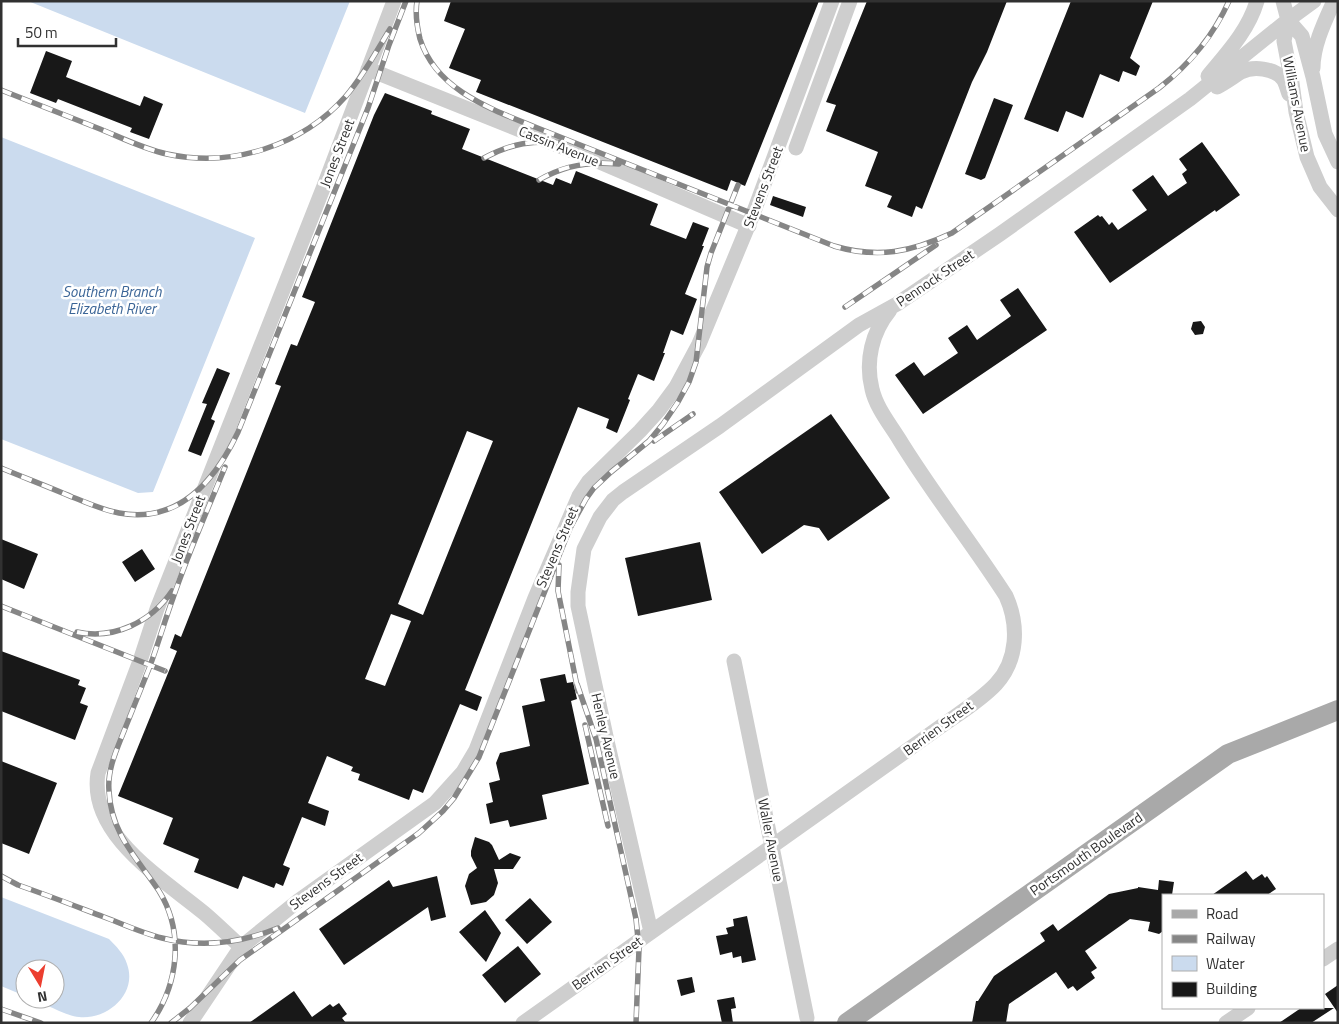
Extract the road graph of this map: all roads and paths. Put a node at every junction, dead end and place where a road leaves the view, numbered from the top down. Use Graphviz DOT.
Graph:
graph roads {
  1 [pos="394,1"];
  2 [pos="832,1"];
  3 [pos="850,1"];
  4 [pos="1257,1"];
  5 [pos="1284,1"];
  6 [pos="1314,1"];
  7 [pos="1334,1"];
  8 [pos="1288,20"];
  9 [pos="368,69"];
  10 [pos="1313,77"];
  11 [pos="1190,99"];
  12 [pos="1296,112"];
  13 [pos="796,148"];
  14 [pos="1338,162"];
  15 [pos="1338,210"];
  16 [pos="749,226"];
  17 [pos="897,304"];
  18 [pos="588,539"];
  19 [pos="734,661"];
  20 [pos="1338,710"];
  21 [pos="772,845"];
  22 [pos="651,932"];
  23 [pos="241,947"];
  24 [pos="1338,949"];
  25 [pos="1324,958"];
  26 [pos="1247,1009"];
  27 [pos="806,1018"];
  28 [pos="190,1023"];
  29 [pos="523,1023"];
  30 [pos="847,1023"];
  31 [pos="1226,1023"];
  1 -- 9 [label="street, Jones Street"];
  2 -- 16 [label="street, Stevens Street"];
  3 -- 13 [label="street, Stevens Street"];
  4 -- 11 [label="street"];
  5 -- 8 [label="street, Williams Avenue"];
  6 -- 8 [label="street, Pennock Street"];
  7 -- 10 [label="street"];
  8 -- 10 [label="street, Williams Avenue"];
  8 -- 11 [label="street, Pennock Street"];
  8 -- 12 [label="street, Williams Avenue"];
  9 -- 16 [label="street, Cassin Avenue"];
  9 -- 23 [label="street, Jones Street"];
  10 -- 14 [label="street, Williams Avenue"];
  11 -- 12 [label="street"];
  11 -- 17 [label="street, Pennock Street"];
  12 -- 15 [label="street, Williams Avenue"];
  16 -- 23 [label="street, Stevens Street"];
  17 -- 18 [label="street, Pennock Street"];
  17 -- 21 [label="street, Berrien Street"];
  18 -- 22 [label="street, Henley Avenue"];
  19 -- 21 [label="street, Waller Avenue"];
  20 -- 30 [label="main road, Portsmouth Boulevard"];
  21 -- 22 [label="street, Berrien Street"];
  21 -- 27 [label="street, Waller Avenue"];
  22 -- 29 [label="street, Berrien Street"];
  23 -- 28 [label="street, Stevens Street"];
  24 -- 25 [label="street"];
  26 -- 31 [label="street"];
}
